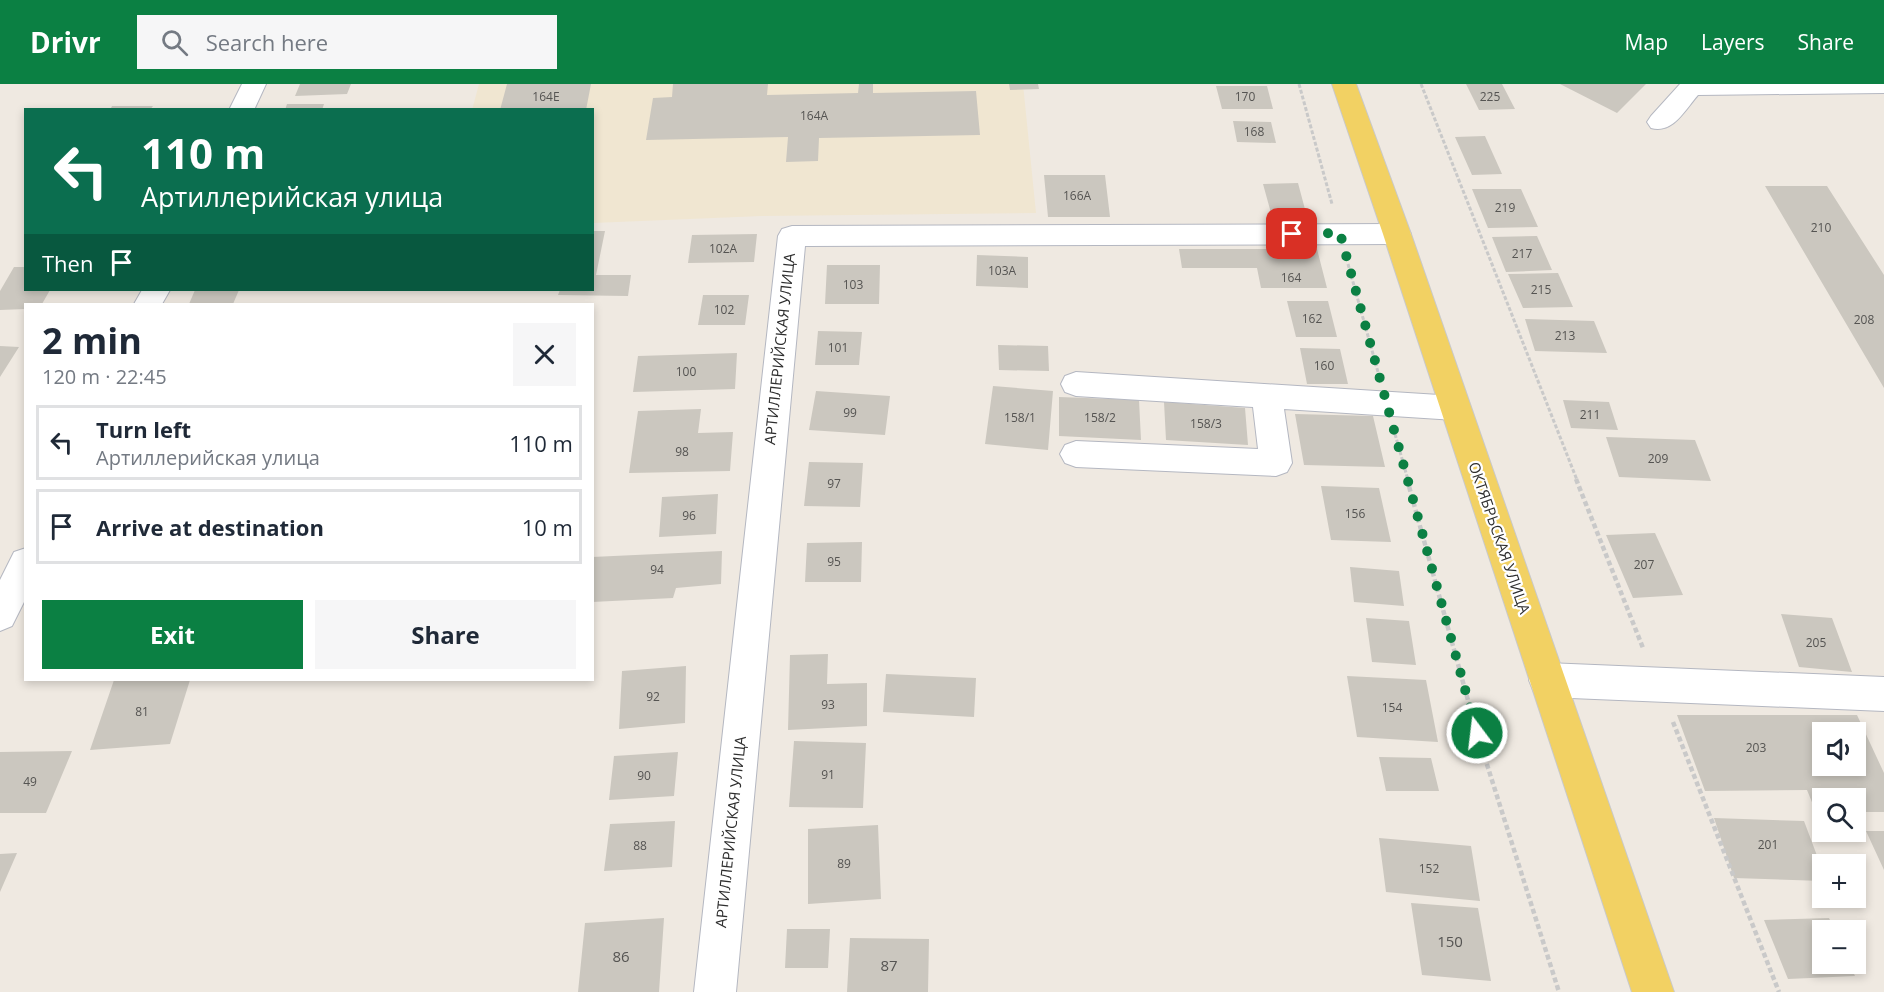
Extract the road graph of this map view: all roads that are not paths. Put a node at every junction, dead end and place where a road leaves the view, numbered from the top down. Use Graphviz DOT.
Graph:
graph roads {
  1 [pos="254,84"];
  2 [pos="1344,84"];
  3 [pos="1884,85"];
  4 [pos="242,108"];
  5 [pos="1660,122"];
  6 [pos="1397,234"];
  7 [pos="1076,384"];
  8 [pos="1267,396"];
  9 [pos="1455,408"];
  10 [pos="1076,454"];
  11 [pos="24,566"];
  12 [pos="0,615"];
  13 [pos="1547,680"];
  14 [pos="1884,694"];
  15 [pos="715,992"];
  16 [pos="1653,992"];
  1 -- 4 [label="street"];
  2 -- 6 [label="main road, ОКТЯБРЬСКАЯ УЛИЦА"];
  3 -- 5 [label="street"];
  6 -- 9 [label="main road, ОКТЯБРЬСКАЯ УЛИЦА"];
  6 -- 15 [label="street, АРТИЛЛЕРИЙСКАЯ УЛИЦА"];
  7 -- 8 [label="street"];
  8 -- 9 [label="street"];
  8 -- 10 [label="street"];
  9 -- 13 [label="main road, ОКТЯБРЬСКАЯ УЛИЦА"];
  11 -- 12 [label="street"];
  13 -- 14 [label="street"];
  13 -- 16 [label="main road, ОКТЯБРЬСКАЯ УЛИЦА"];
}
